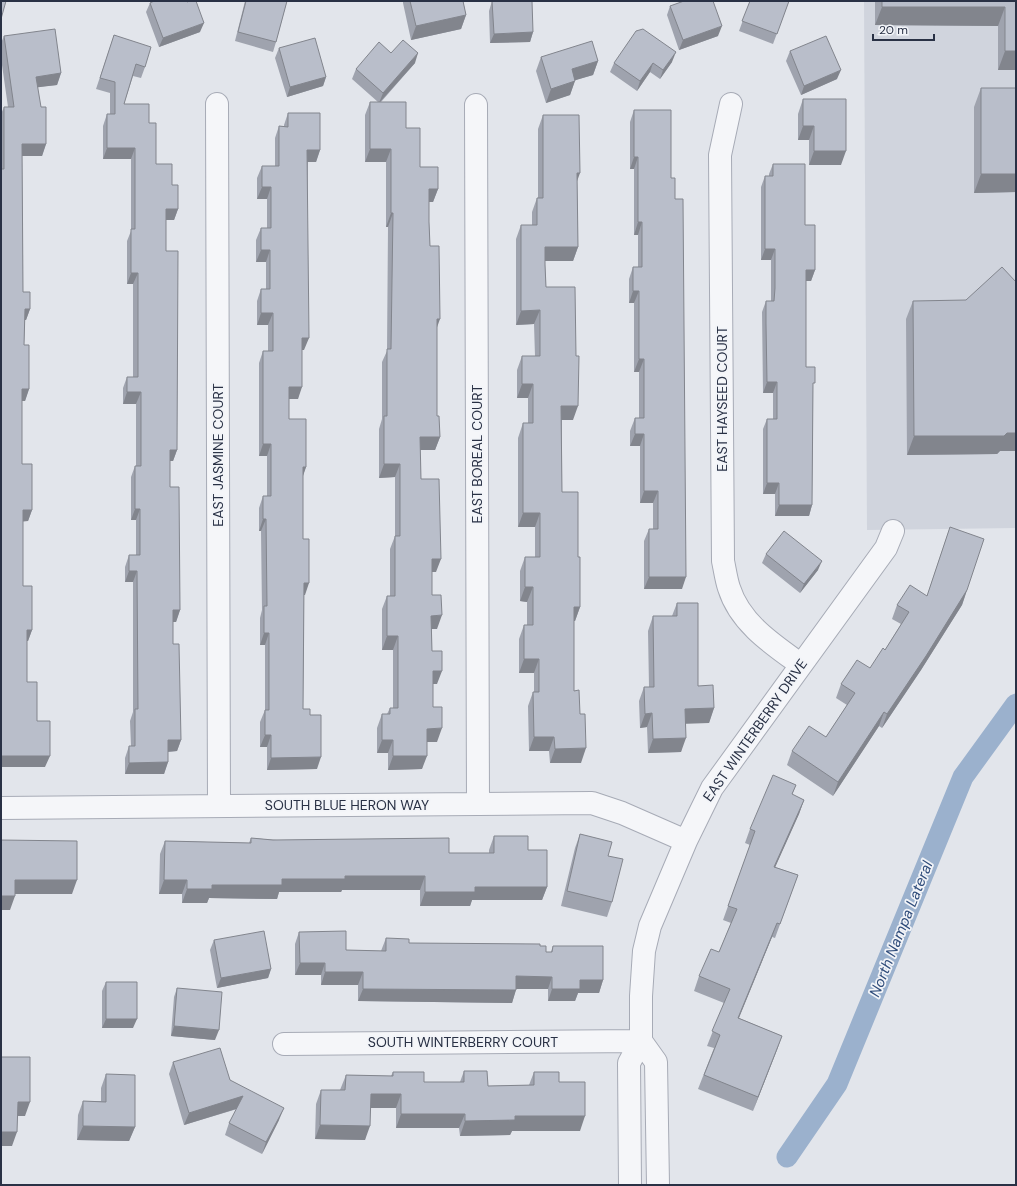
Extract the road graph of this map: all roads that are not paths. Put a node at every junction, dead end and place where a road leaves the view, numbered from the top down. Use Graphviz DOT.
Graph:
graph roads {
  1 [pos="217,104"];
  2 [pos="476,104"];
  3 [pos="731,104"];
  4 [pos="893,531"];
  5 [pos="800,664"];
  6 [pos="478,804"];
  7 [pos="219,806"];
  8 [pos="1,808"];
  9 [pos="686,840"];
  10 [pos="641,1041"];
  11 [pos="284,1044"];
  12 [pos="630,1185"];
  13 [pos="658,1185"];
  1 -- 7 [label="street, EAST JASMINE COURT"];
  2 -- 6 [label="street, EAST BOREAL COURT"];
  3 -- 5 [label="street, EAST HAYSEED COURT"];
  4 -- 5 [label="street, EAST WINTERBERRY DRIVE"];
  5 -- 9 [label="street, EAST WINTERBERRY DRIVE"];
  6 -- 7 [label="street, SOUTH BLUE HERON WAY"];
  6 -- 9 [label="street, SOUTH BLUE HERON WAY"];
  7 -- 8 [label="street, SOUTH BLUE HERON WAY"];
  9 -- 10 [label="street, EAST WINTERBERRY DRIVE"];
  10 -- 11 [label="street, SOUTH WINTERBERRY COURT"];
  10 -- 12 [label="street"];
  10 -- 13 [label="street"];
}
